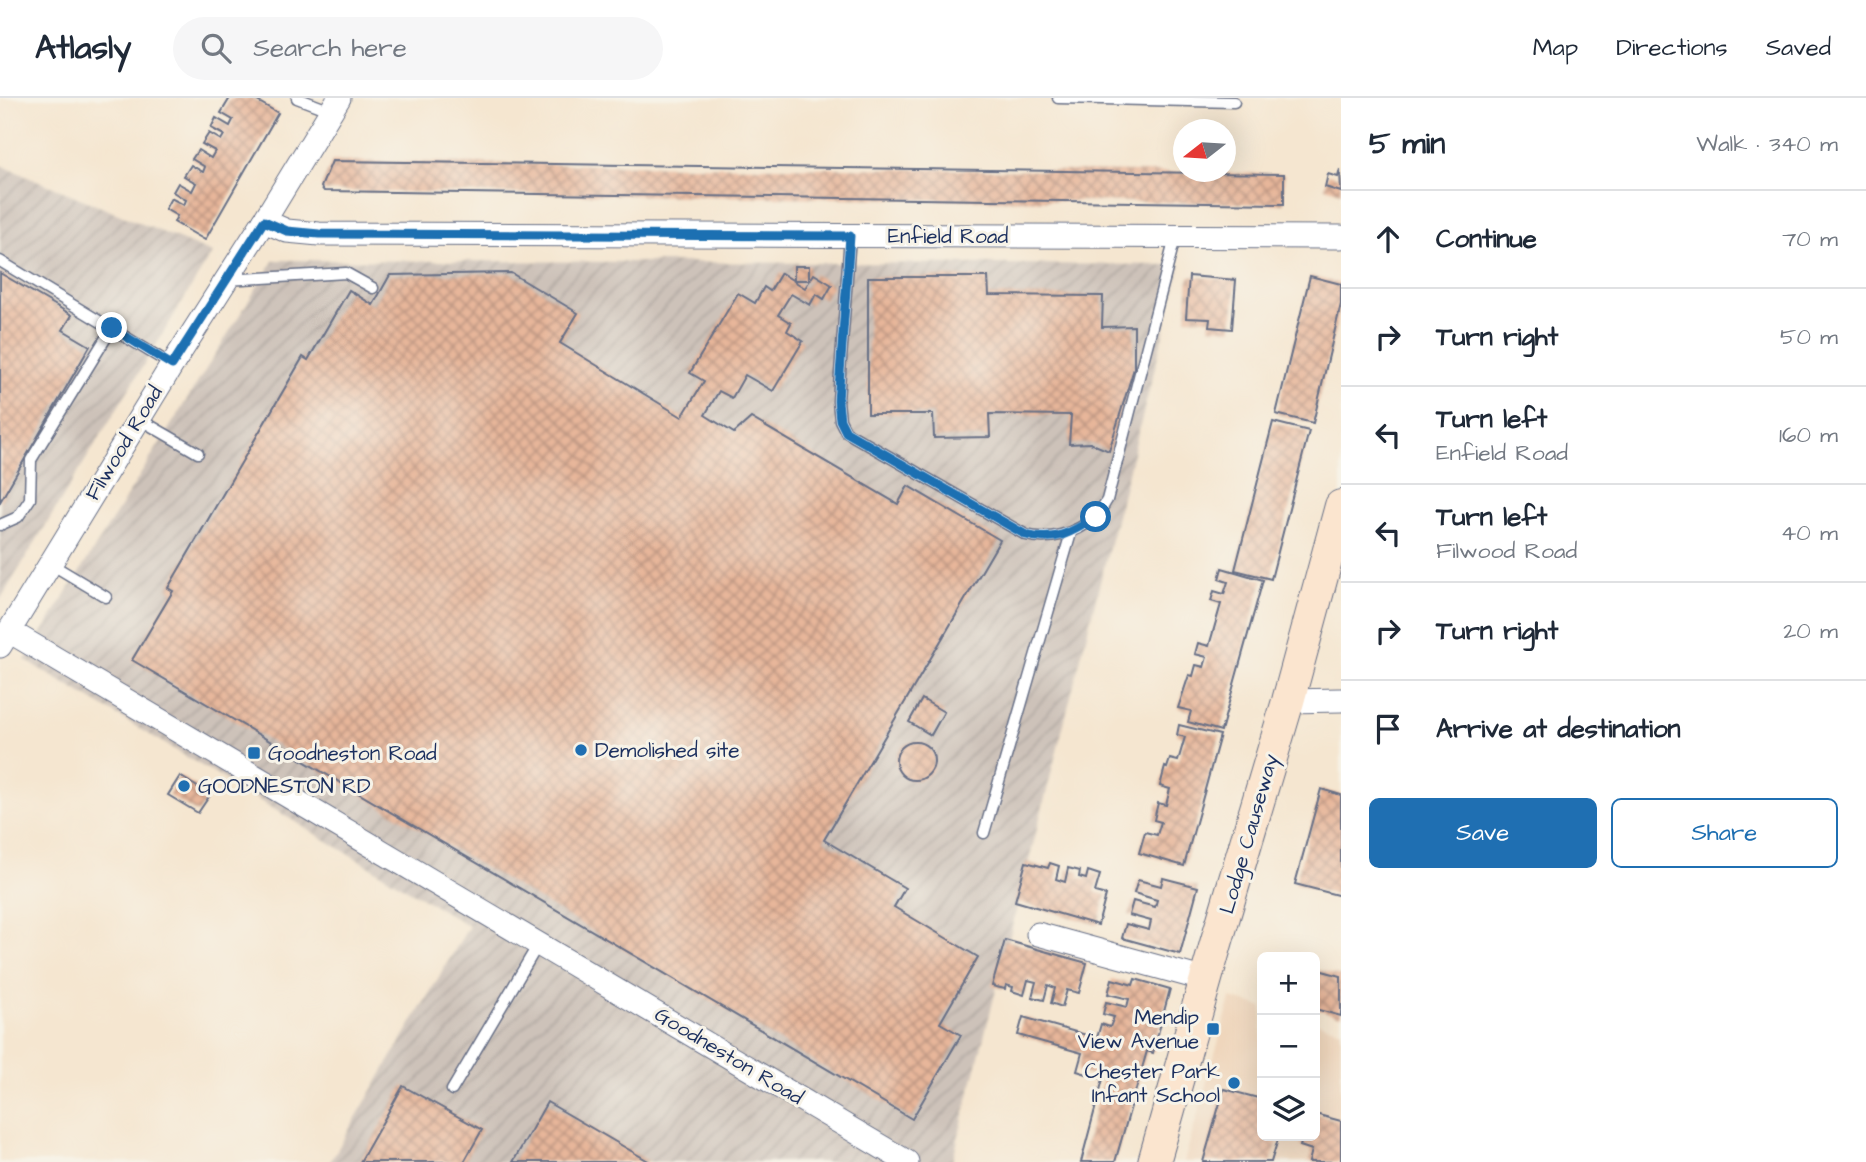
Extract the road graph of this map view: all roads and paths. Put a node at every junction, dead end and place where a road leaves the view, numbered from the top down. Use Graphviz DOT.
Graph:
graph roads {
  1 [pos="297,98"];
  2 [pos="1058,98"];
  3 [pos="1234,102"];
  4 [pos="335,104"];
  5 [pos="264,221"];
  6 [pos="850,236"];
  7 [pos="1175,237"];
  8 [pos="1341,237"];
  9 [pos="0,261"];
  10 [pos="227,280"];
  11 [pos="373,288"];
  12 [pos="112,328"];
  13 [pos="172,365"];
  14 [pos="139,419"];
  15 [pos="198,453"];
  16 [pos="1341,506"];
  17 [pos="0,526"];
  18 [pos="1071,533"];
  19 [pos="51,564"];
  20 [pos="106,597"];
  21 [pos="3,634"];
  22 [pos="1341,700"];
  23 [pos="1288,701"];
  24 [pos="984,833"];
  25 [pos="1038,934"];
  26 [pos="539,943"];
  27 [pos="1206,980"];
  28 [pos="452,1090"];
  29 [pos="907,1162"];
  30 [pos="1154,1162"];
  1 -- 4 [label="lane"];
  2 -- 3 [label="lane"];
  4 -- 5 [label="street, Filwood Road"];
  5 -- 6 [label="street, Enfield Road"];
  5 -- 10 [label="street, Filwood Road"];
  6 -- 7 [label="street, Enfield Road"];
  6 -- 18 [label="lane"];
  7 -- 8 [label="street, Enfield Road"];
  7 -- 18 [label="lane"];
  9 -- 12 [label="lane"];
  10 -- 11 [label="lane"];
  10 -- 13 [label="street, Filwood Road"];
  12 -- 13 [label="lane"];
  12 -- 17 [label="lane"];
  13 -- 14 [label="street, Filwood Road"];
  14 -- 15 [label="lane"];
  14 -- 19 [label="street, Filwood Road"];
  16 -- 23 [label="main road, Lodge Causeway"];
  18 -- 24 [label="lane"];
  19 -- 20 [label="lane"];
  19 -- 21 [label="street, Filwood Road"];
  21 -- 26 [label="street, Goodneston Road"];
  22 -- 23 [label="street"];
  23 -- 27 [label="main road, Lodge Causeway"];
  25 -- 27 [label="street"];
  26 -- 28 [label="lane"];
  26 -- 29 [label="street, Goodneston Road"];
  27 -- 30 [label="main road, Lodge Causeway"];
}
